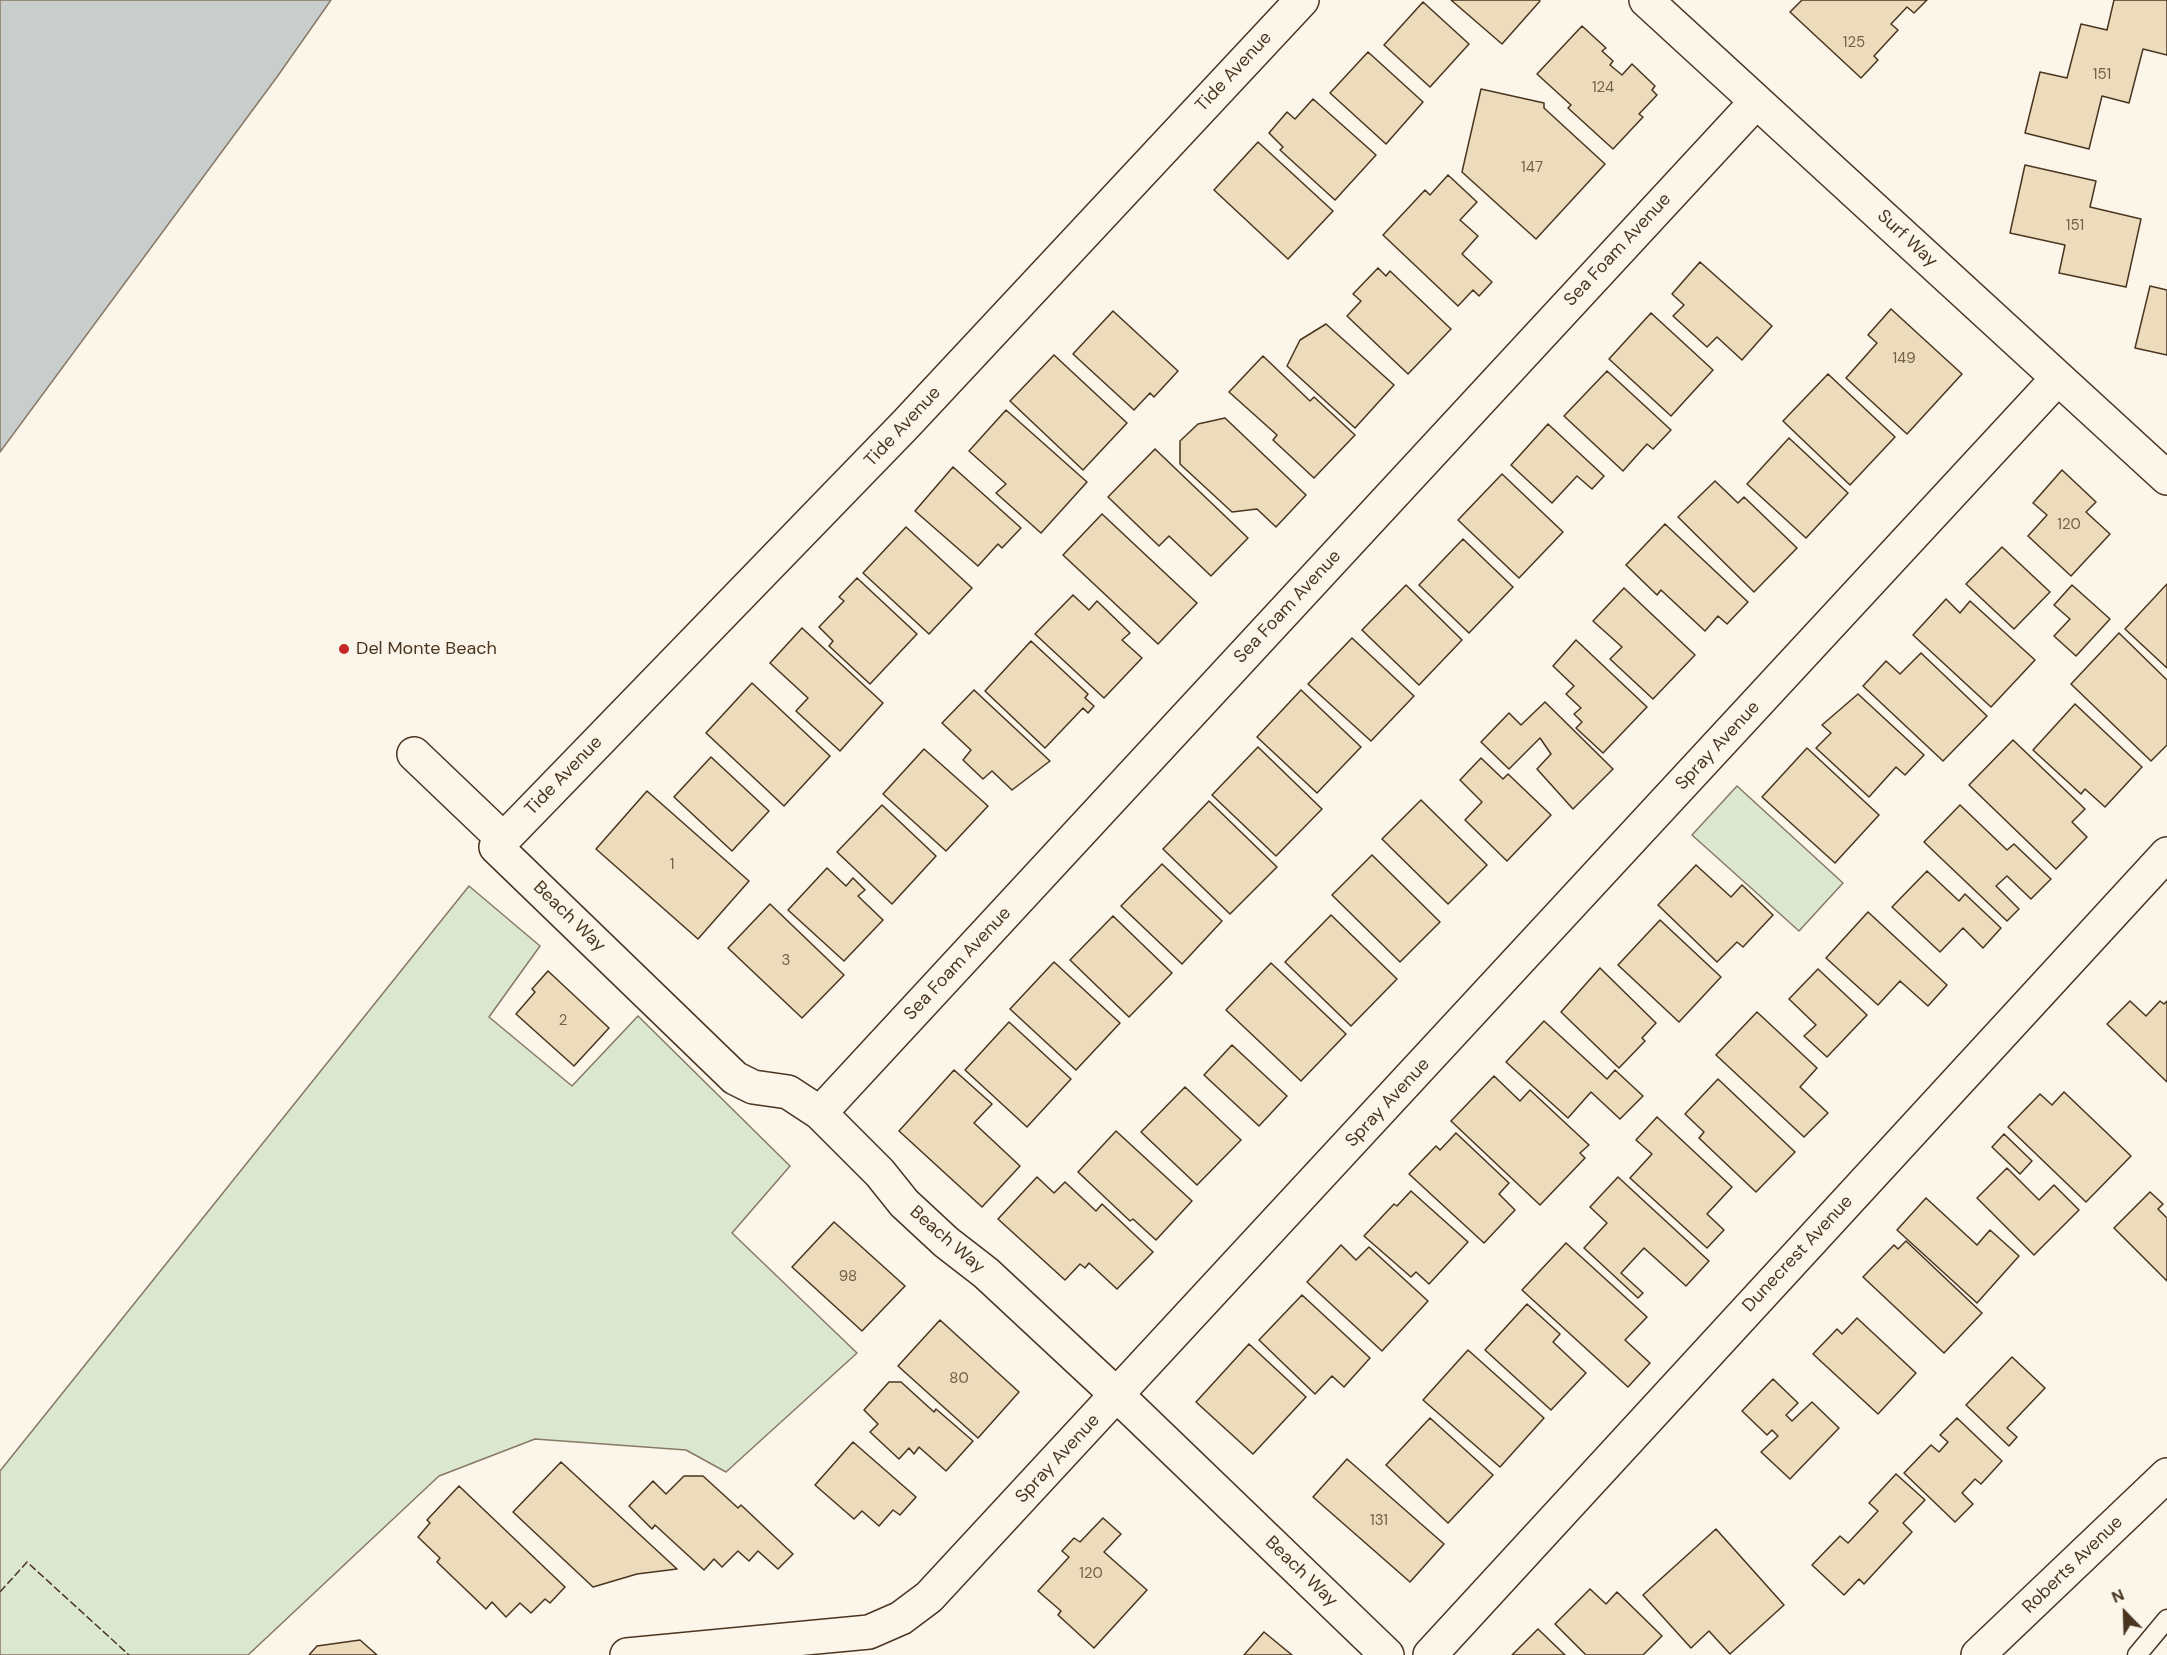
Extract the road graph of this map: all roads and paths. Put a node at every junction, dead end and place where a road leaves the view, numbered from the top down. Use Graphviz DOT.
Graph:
graph roads {
  1 [pos="1302,0"];
  2 [pos="1646,0"];
  3 [pos="1756,102"];
  4 [pos="2058,378"];
  5 [pos="2167,478"];
  6 [pos="414,754"];
  7 [pos="500,843"];
  8 [pos="2167,854"];
  9 [pos="820,1113"];
  10 [pos="1117,1395"];
  11 [pos="2167,1475"];
  12 [pos="2167,1619"];
  13 [pos="627,1655"];
  14 [pos="1387,1655"];
  15 [pos="1430,1655"];
  16 [pos="1978,1655"];
  17 [pos="2138,1655"];
  1 -- 7 [label="street, Tide Avenue"];
  2 -- 3 [label="street, Surf Way"];
  3 -- 4 [label="street, Surf Way"];
  3 -- 9 [label="street, Sea Foam Avenue"];
  4 -- 5 [label="street, Surf Way"];
  4 -- 10 [label="street, Spray Avenue"];
  6 -- 7 [label="street, Beach Way"];
  7 -- 9 [label="street, Beach Way"];
  8 -- 15 [label="street, Dunecrest Avenue"];
  9 -- 10 [label="street, Beach Way"];
  10 -- 13 [label="street, Spray Avenue"];
  10 -- 14 [label="street, Beach Way"];
  11 -- 16 [label="street, Roberts Avenue"];
  12 -- 17 [label="lane"];
}
